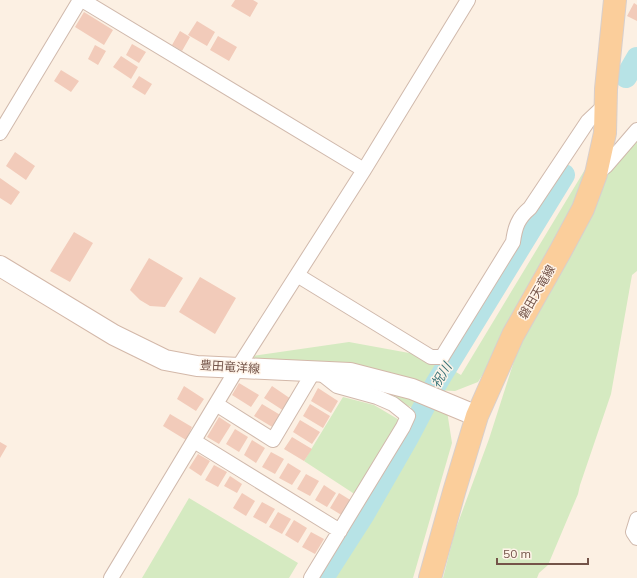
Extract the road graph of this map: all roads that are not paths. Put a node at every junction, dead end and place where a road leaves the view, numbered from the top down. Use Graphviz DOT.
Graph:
graph roads {
  1 [pos="81,0"];
  2 [pos="468,0"];
  3 [pos="615,0"];
  4 [pos="606,104"];
  5 [pos="637,130"];
  6 [pos="0,133"];
  7 [pos="364,170"];
  8 [pos="596,174"];
  9 [pos="0,266"];
  10 [pos="297,275"];
  11 [pos="237,368"];
  12 [pos="316,371"];
  13 [pos="216,404"];
  14 [pos="477,416"];
  15 [pos="194,441"];
  16 [pos="637,519"];
  17 [pos="340,530"];
  18 [pos="637,538"];
  19 [pos="111,578"];
  20 [pos="311,578"];
  21 [pos="430,578"];
  1 -- 6 [label="street"];
  1 -- 7 [label="street"];
  2 -- 7 [label="street"];
  3 -- 4 [label="main road, 磐田天竜線"];
  4 -- 8 [label="main road, 磐田天竜線"];
  4 -- 10 [label="street"];
  5 -- 8 [label="street"];
  7 -- 10 [label="street"];
  8 -- 14 [label="main road, 磐田天竜線"];
  9 -- 11 [label="main road, 豊田竜洋線"];
  10 -- 11 [label="street"];
  11 -- 12 [label="main road, 豊田竜洋線"];
  11 -- 13 [label="street"];
  12 -- 13 [label="street"];
  12 -- 14 [label="main road, 豊田竜洋線"];
  12 -- 17 [label="street"];
  13 -- 15 [label="street"];
  14 -- 21 [label="main road, 磐田天竜線"];
  15 -- 17 [label="street"];
  15 -- 19 [label="street"];
  16 -- 18 [label="street"];
  17 -- 20 [label="street"];
}
